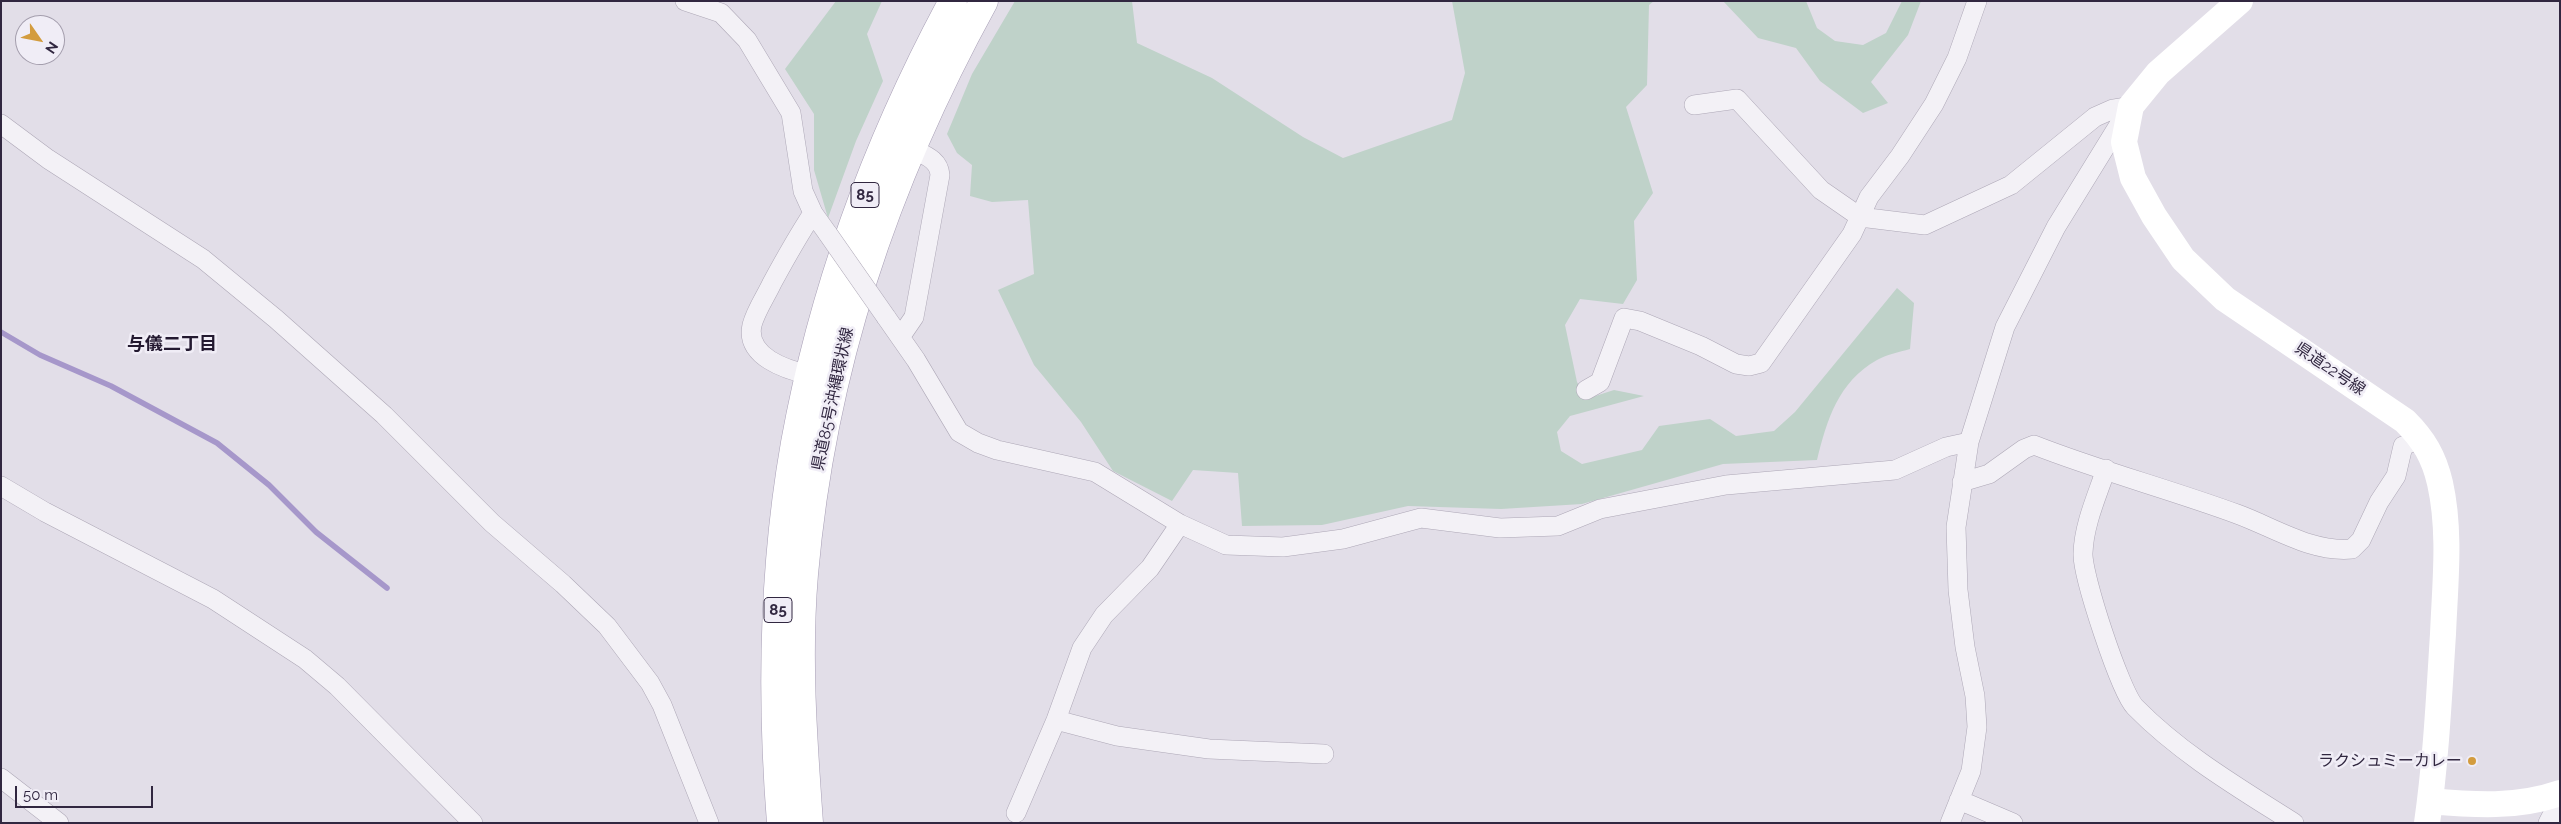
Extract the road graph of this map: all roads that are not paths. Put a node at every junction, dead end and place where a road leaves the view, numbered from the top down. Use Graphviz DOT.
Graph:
graph roads {
  1 [pos="685,1"];
  2 [pos="953,1"];
  3 [pos="984,1"];
  4 [pos="1977,1"];
  5 [pos="2240,1"];
  6 [pos="1694,105"];
  7 [pos="2131,106"];
  8 [pos="1,124"];
  9 [pos="911,148"];
  10 [pos="813,213"];
  11 [pos="1860,217"];
  12 [pos="901,336"];
  13 [pos="808,387"];
  14 [pos="1586,390"];
  15 [pos="2422,438"];
  16 [pos="1969,442"];
  17 [pos="2106,469"];
  18 [pos="1962,482"];
  19 [pos="1,486"];
  20 [pos="1180,524"];
  21 [pos="1056,720"];
  22 [pos="1324,754"];
  23 [pos="1,778"];
  24 [pos="2560,793"];
  25 [pos="1959,800"];
  26 [pos="2560,800"];
  27 [pos="2428,812"];
  28 [pos="1016,813"];
  29 [pos="59,823"];
  30 [pos="473,823"];
  31 [pos="710,823"];
  32 [pos="780,823"];
  33 [pos="809,823"];
  34 [pos="1950,823"];
  35 [pos="2013,823"];
  36 [pos="2294,823"];
  37 [pos="2548,823"];
  1 -- 10 [label="street"];
  2 -- 13 [label="main road, 県道85号沖縄環状線 / 85"];
  3 -- 9 [label="main road, 県道85号沖縄環状線 / 85"];
  4 -- 11 [label="street"];
  5 -- 7 [label="main road, 県道22号線"];
  6 -- 11 [label="street"];
  7 -- 11 [label="street"];
  7 -- 15 [label="main road, 県道22号線"];
  7 -- 16 [label="street"];
  8 -- 31 [label="street"];
  9 -- 12 [label="street"];
  9 -- 33 [label="main road, 県道85号沖縄環状線 / 85"];
  10 -- 12 [label="street, bridge"];
  10 -- 13 [label="street"];
  11 -- 14 [label="street"];
  12 -- 20 [label="street"];
  13 -- 32 [label="main road, 県道85号沖縄環状線 / 85"];
  15 -- 17 [label="street"];
  15 -- 27 [label="main road, 県道22号線"];
  16 -- 18 [label="street"];
  16 -- 20 [label="street"];
  17 -- 18 [label="street"];
  17 -- 36 [label="street"];
  18 -- 25 [label="street"];
  19 -- 30 [label="street"];
  20 -- 21 [label="street"];
  21 -- 22 [label="street"];
  21 -- 28 [label="street"];
  23 -- 29 [label="street"];
  24 -- 27 [label="main road"];
  25 -- 34 [label="street"];
  25 -- 35 [label="street"];
  26 -- 37 [label="street"];
}
